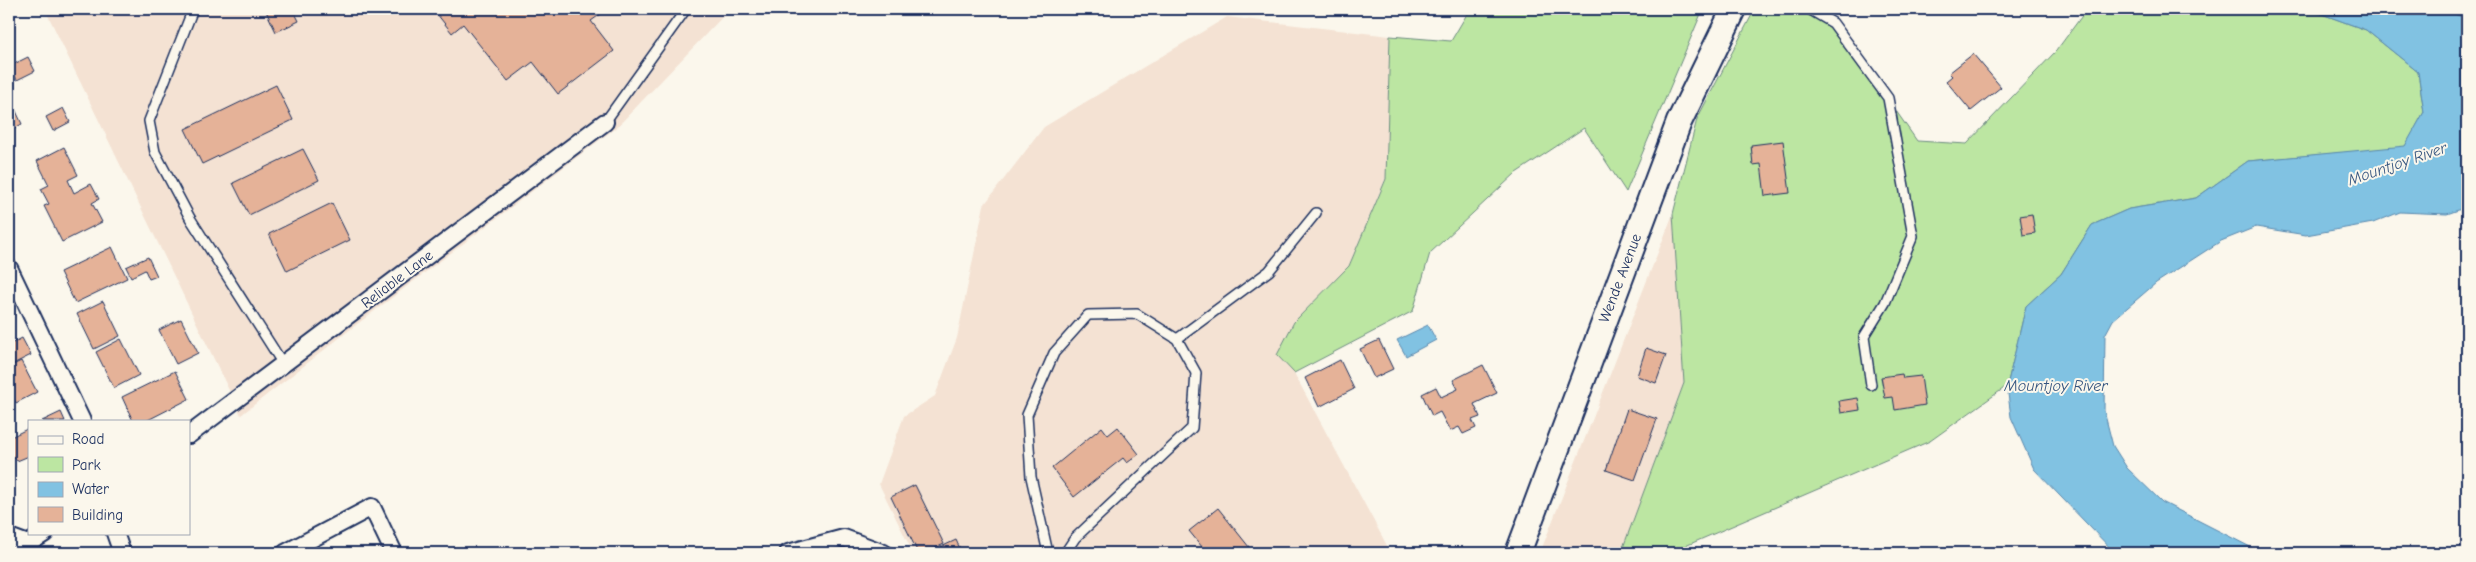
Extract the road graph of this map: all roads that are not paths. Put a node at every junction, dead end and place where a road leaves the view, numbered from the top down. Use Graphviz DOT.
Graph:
graph roads {
  1 [pos="193,9"];
  2 [pos="686,9"];
  3 [pos="1734,9"];
  4 [pos="1808,9"];
  5 [pos="605,122"];
  6 [pos="1316,213"];
  7 [pos="9,268"];
  8 [pos="1177,340"];
  9 [pos="283,364"];
  10 [pos="1871,385"];
  11 [pos="82,420"];
  12 [pos="190,434"];
  13 [pos="43,534"];
  14 [pos="115,534"];
  15 [pos="9,537"];
  16 [pos="122,553"];
  17 [pos="285,553"];
  18 [pos="394,553"];
  19 [pos="788,553"];
  20 [pos="884,553"];
  21 [pos="1048,553"];
  22 [pos="1065,553"];
  23 [pos="1518,553"];
  1 -- 9 [label="lane"];
  2 -- 5 [label="lane"];
  3 -- 23 [label="street, Wende Avenue"];
  4 -- 10 [label="lane"];
  5 -- 9 [label="street, Reliable Lane"];
  6 -- 8 [label="lane"];
  7 -- 11 [label="street"];
  8 -- 21 [label="lane"];
  8 -- 22 [label="lane"];
  9 -- 12 [label="street, Reliable Lane"];
  13 -- 15 [label="street"];
  14 -- 16 [label="street"];
  17 -- 18 [label="street"];
  19 -- 20 [label="street"];
}
